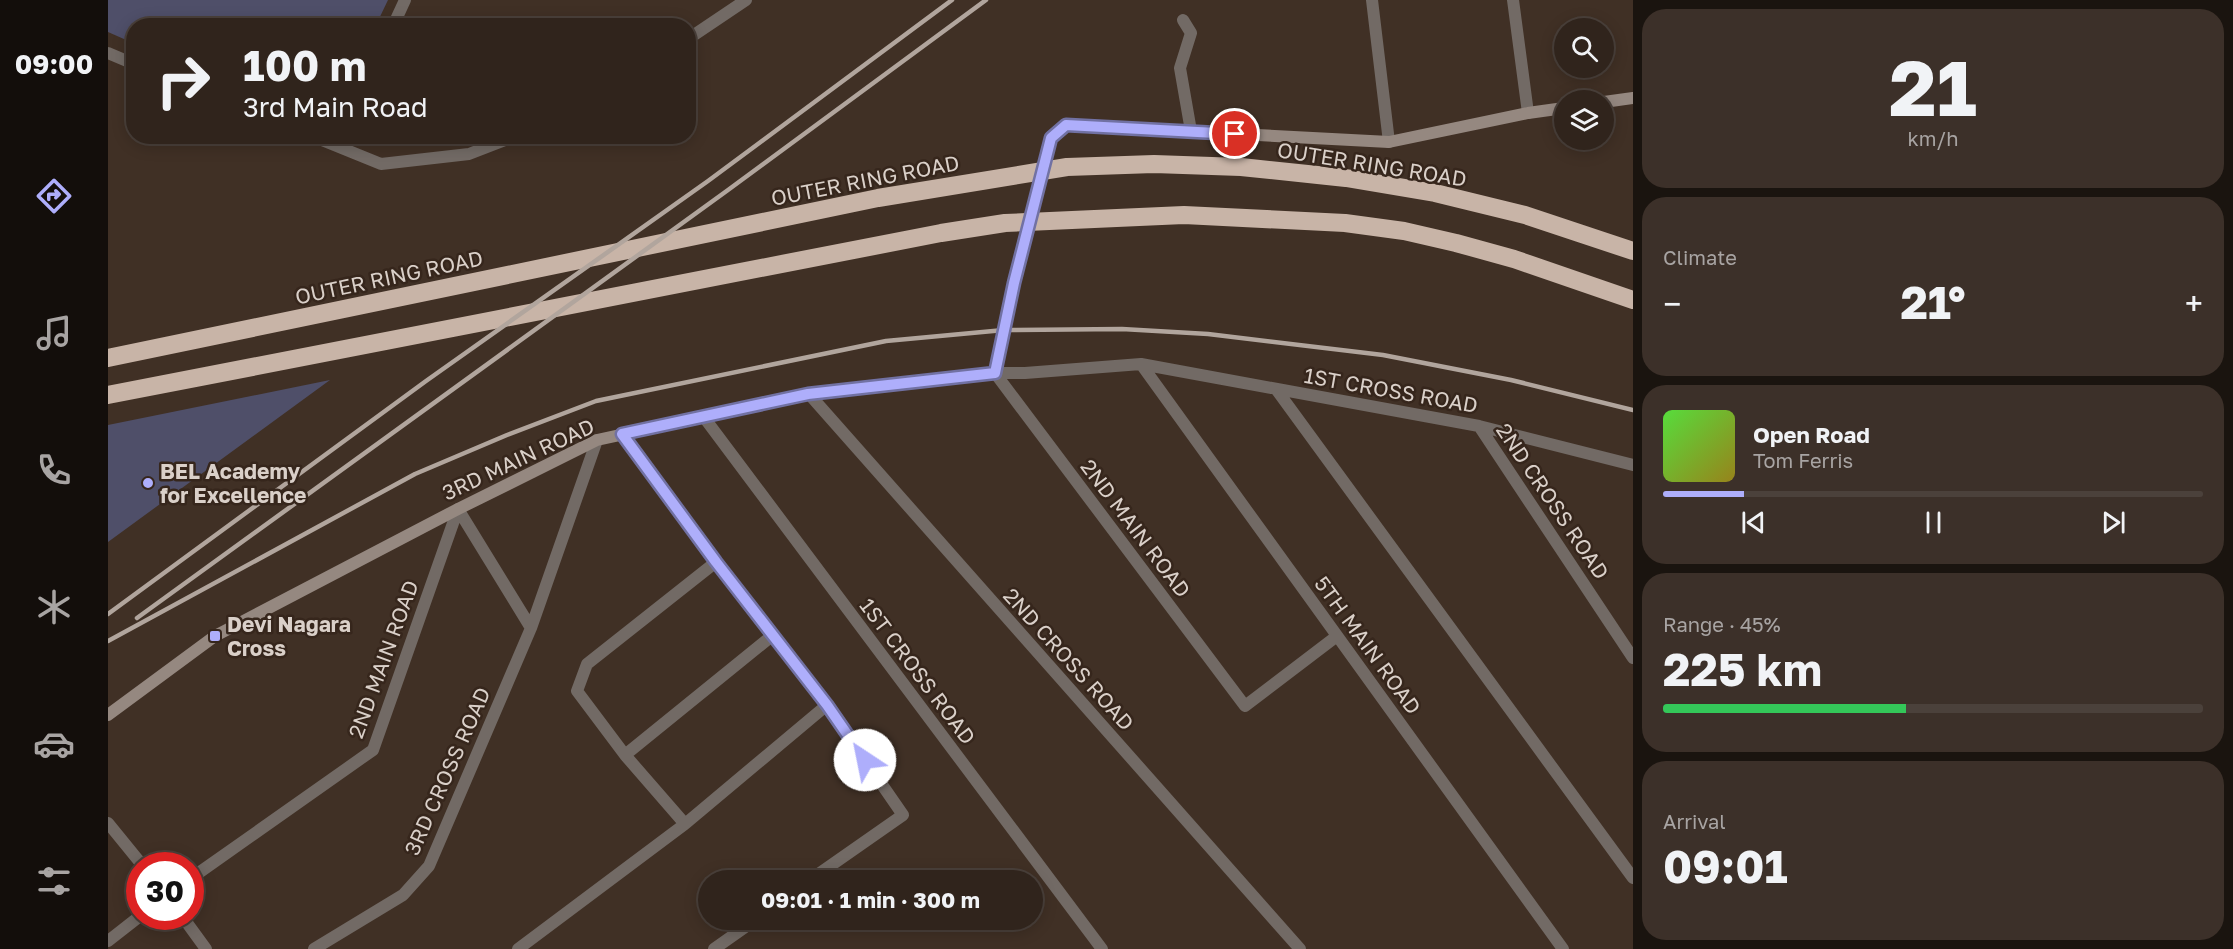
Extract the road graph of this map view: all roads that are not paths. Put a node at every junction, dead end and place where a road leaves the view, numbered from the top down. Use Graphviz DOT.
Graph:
graph roads {
  1 [pos="405,0"];
  2 [pos="746,0"];
  3 [pos="1372,0"];
  4 [pos="1513,0"];
  5 [pos="397,18"];
  6 [pos="1183,20"];
  7 [pos="696,34"];
  8 [pos="108,53"];
  9 [pos="126,61"];
  10 [pos="1633,98"];
  11 [pos="1614,101"];
  12 [pos="1554,109"];
  13 [pos="1528,113"];
  14 [pos="1191,131"];
  15 [pos="1389,142"];
  16 [pos="341,144"];
  17 [pos="493,144"];
  18 [pos="1633,250"];
  19 [pos="1633,300"];
  20 [pos="108,358"];
  21 [pos="1141,364"];
  22 [pos="995,373"];
  23 [pos="1276,389"];
  24 [pos="108,394"];
  25 [pos="808,394"];
  26 [pos="703,416"];
  27 [pos="1479,426"];
  28 [pos="622,434"];
  29 [pos="597,440"];
  30 [pos="1633,465"];
  31 [pos="458,509"];
  32 [pos="716,562"];
  33 [pos="531,628"];
  34 [pos="773,635"];
  35 [pos="1337,636"];
  36 [pos="1633,658"];
  37 [pos="827,705"];
  38 [pos="108,715"];
  39 [pos="625,755"];
  40 [pos="108,823"];
  41 [pos="685,824"];
  42 [pos="132,852"];
  43 [pos="204,869"];
  44 [pos="824,870"];
  45 [pos="1633,878"];
  46 [pos="126,927"];
  47 [pos="192,930"];
  48 [pos="741,930"];
  49 [pos="108,941"];
  50 [pos="206,949"];
  51 [pos="314,949"];
  52 [pos="518,949"];
  53 [pos="714,949"];
  54 [pos="1102,949"];
  55 [pos="1300,949"];
  56 [pos="1563,949"];
  1 -- 5 [label="street"];
  2 -- 7 [label="street"];
  3 -- 15 [label="street"];
  4 -- 13 [label="street"];
  6 -- 14 [label="street"];
  8 -- 9 [label="street"];
  10 -- 11 [label="street"];
  12 -- 13 [label="street"];
  13 -- 15 [label="street"];
  14 -- 15 [label="street"];
  14 -- 22 [label="street, bridge"];
  16 -- 17 [label="street"];
  18 -- 20 [label="highway, OUTER RING ROAD"];
  19 -- 24 [label="highway"];
  21 -- 22 [label="street, 1ST CROSS ROAD"];
  21 -- 23 [label="street, 1ST CROSS ROAD"];
  21 -- 35 [label="street, 5TH MAIN ROAD"];
  22 -- 25 [label="street, 3RD MAIN ROAD"];
  22 -- 35 [label="street, 2ND MAIN ROAD"];
  23 -- 27 [label="street, 1ST CROSS ROAD"];
  23 -- 45 [label="street"];
  25 -- 26 [label="street, 3RD MAIN ROAD"];
  25 -- 55 [label="street, 2ND CROSS ROAD"];
  26 -- 28 [label="street, 3RD MAIN ROAD"];
  26 -- 54 [label="street, 1ST CROSS ROAD"];
  27 -- 30 [label="street, 1ST CROSS ROAD"];
  27 -- 36 [label="street, 2ND CROSS ROAD"];
  28 -- 29 [label="street, 3RD MAIN ROAD"];
  28 -- 32 [label="street"];
  29 -- 31 [label="street, 3RD MAIN ROAD"];
  29 -- 33 [label="street, 3RD CROSS ROAD"];
  31 -- 33 [label="street"];
  31 -- 38 [label="street, 3RD MAIN ROAD"];
  31 -- 43 [label="street, 2ND MAIN ROAD"];
  32 -- 34 [label="street"];
  32 -- 39 [label="street"];
  33 -- 51 [label="street, 3RD CROSS ROAD"];
  34 -- 37 [label="street"];
  34 -- 39 [label="street"];
  35 -- 56 [label="street, 5TH MAIN ROAD"];
  37 -- 41 [label="street"];
  37 -- 44 [label="street"];
  39 -- 41 [label="street"];
  40 -- 42 [label="street"];
  41 -- 52 [label="street"];
  46 -- 49 [label="street"];
  47 -- 50 [label="street"];
  48 -- 53 [label="street"];
}
